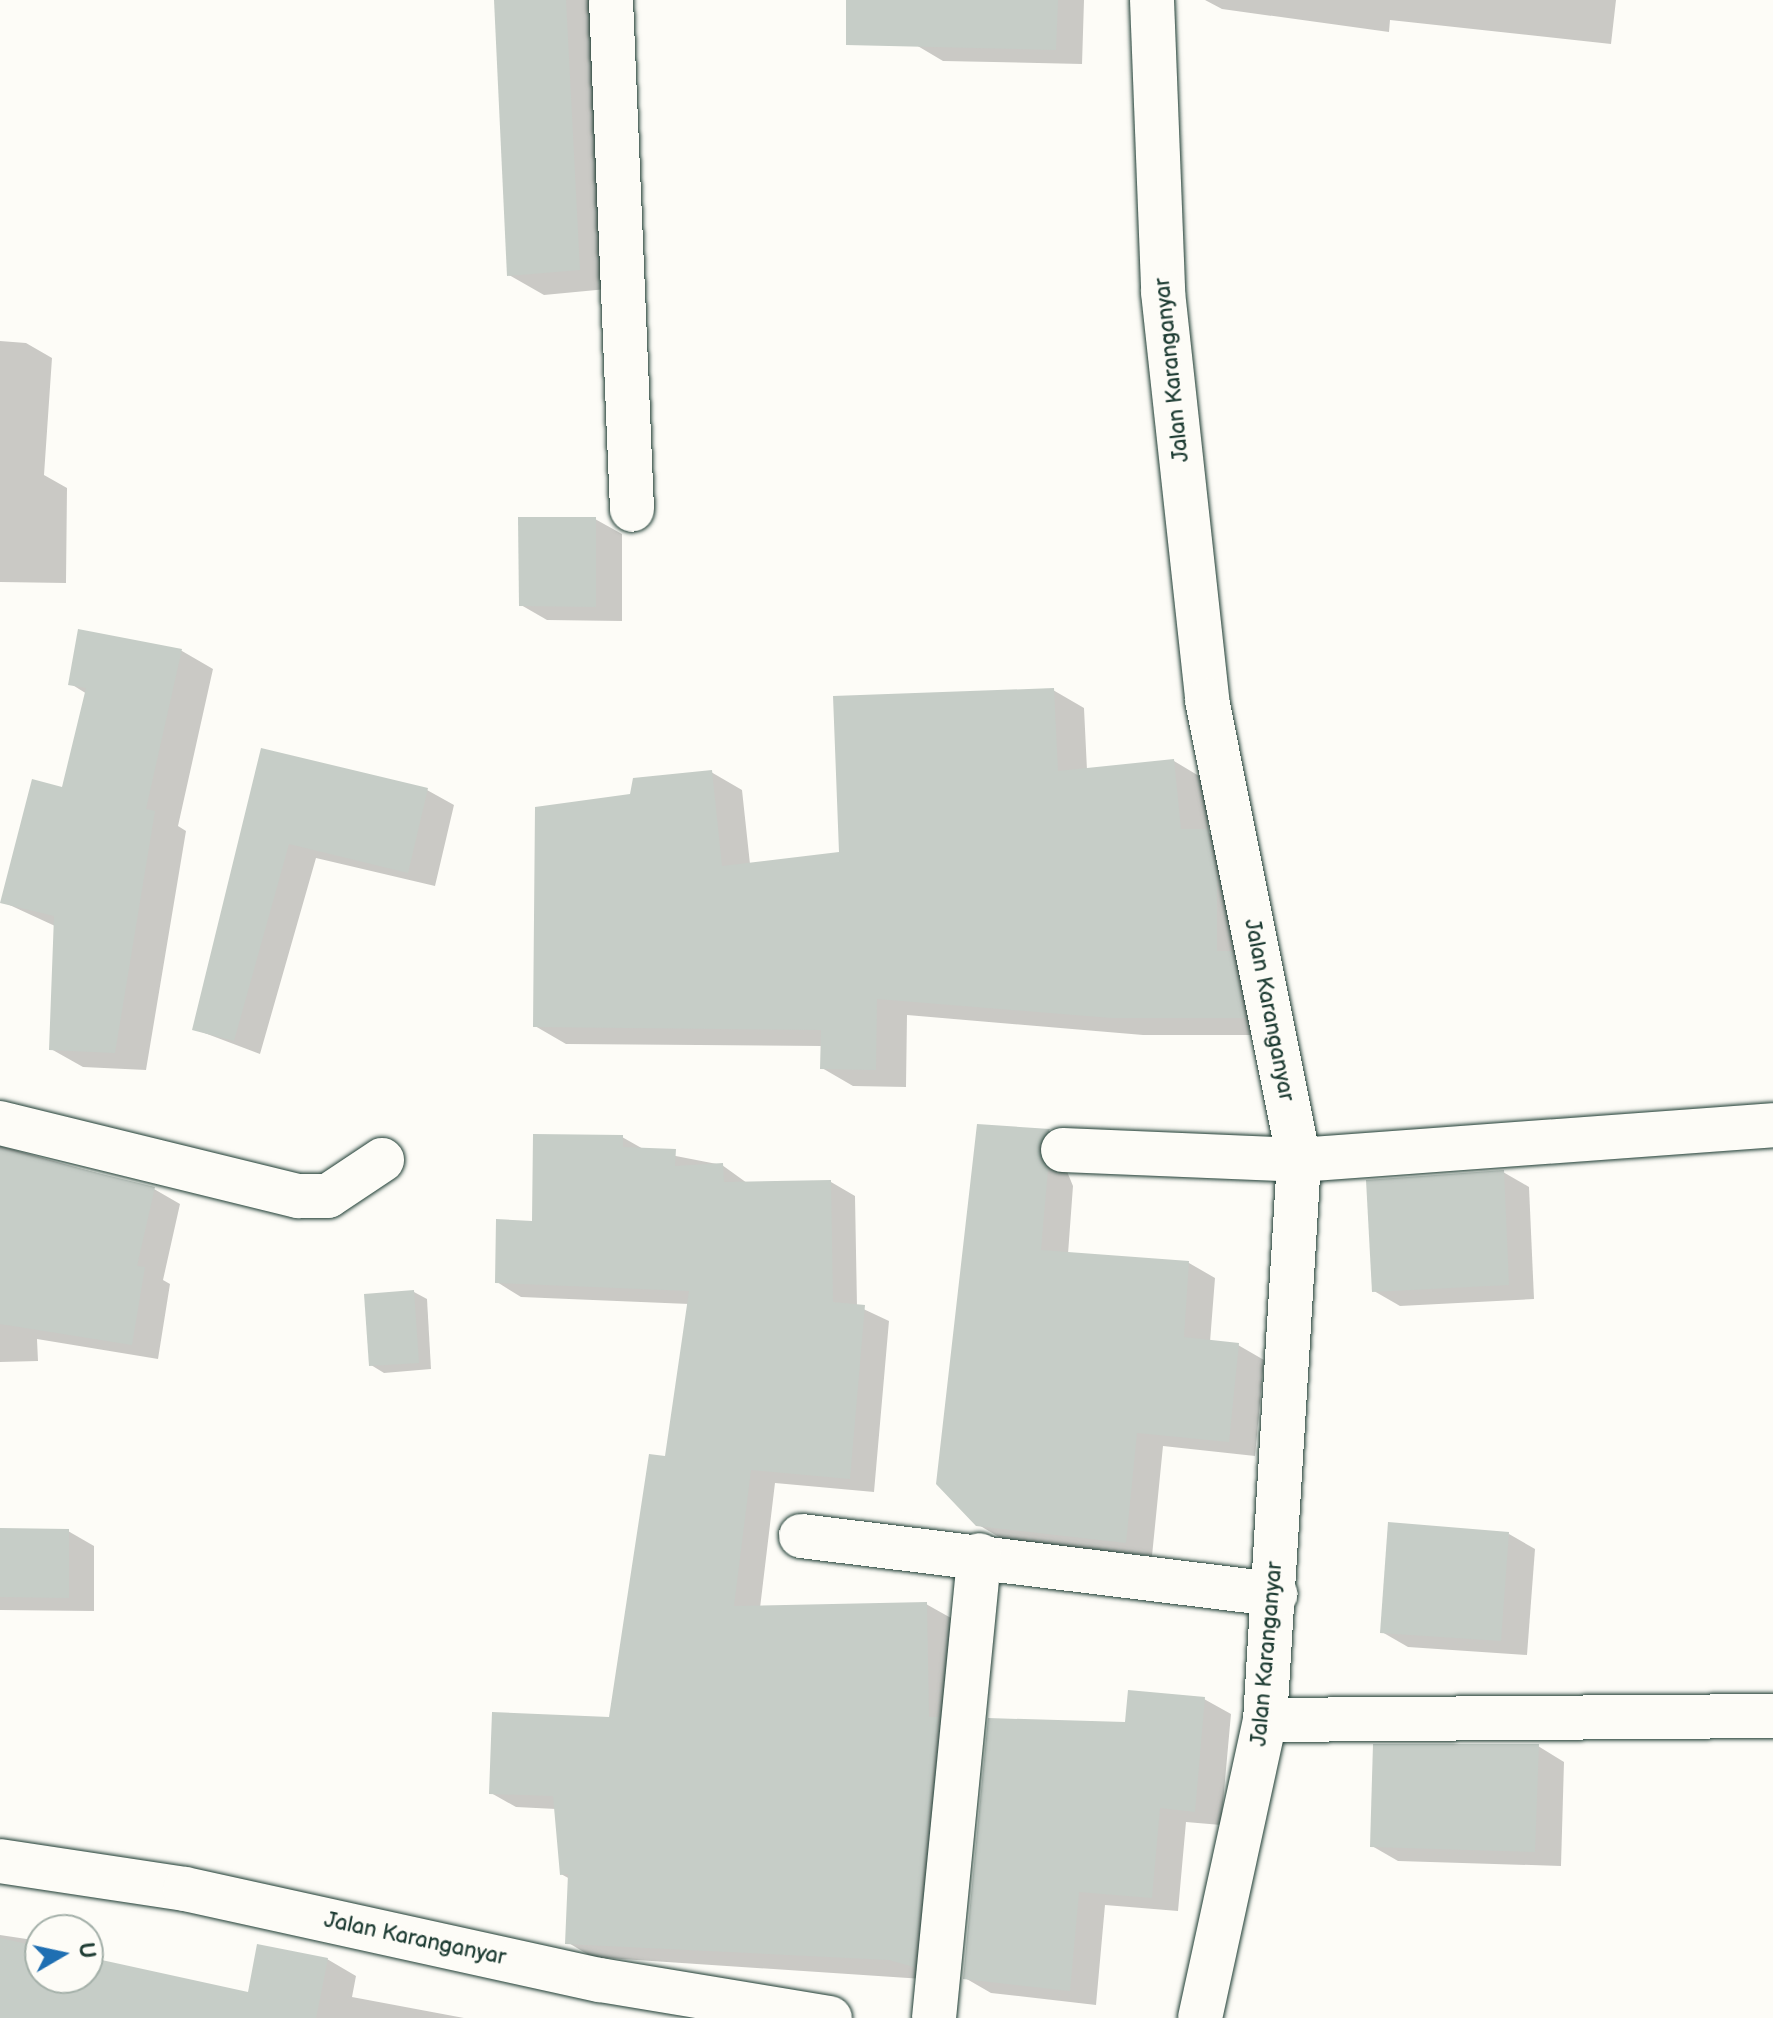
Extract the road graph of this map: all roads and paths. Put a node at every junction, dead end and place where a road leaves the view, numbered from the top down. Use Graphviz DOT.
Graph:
graph roads {
  1 [pos="611,0"];
  2 [pos="1152,0"];
  3 [pos="632,510"];
  4 [pos="0,1123"];
  5 [pos="1773,1125"];
  6 [pos="1063,1150"];
  7 [pos="382,1160"];
  8 [pos="1299,1160"];
  9 [pos="801,1536"];
  10 [pos="979,1555"];
  11 [pos="1275,1594"];
  12 [pos="1773,1716"];
  13 [pos="1265,1720"];
  14 [pos="0,1861"];
  15 [pos="830,2018"];
  16 [pos="934,2018"];
  17 [pos="1200,2018"];
  1 -- 3 [label="street"];
  2 -- 8 [label="street, Jalan Karanganyar"];
  4 -- 7 [label="street"];
  5 -- 8 [label="street"];
  6 -- 8 [label="street"];
  8 -- 11 [label="street, Jalan Karanganyar"];
  9 -- 10 [label="street"];
  10 -- 11 [label="street"];
  10 -- 16 [label="street"];
  11 -- 13 [label="street, Jalan Karanganyar"];
  12 -- 13 [label="street"];
  13 -- 17 [label="street, Jalan Karanganyar"];
  14 -- 15 [label="street, Jalan Karanganyar"];
}
